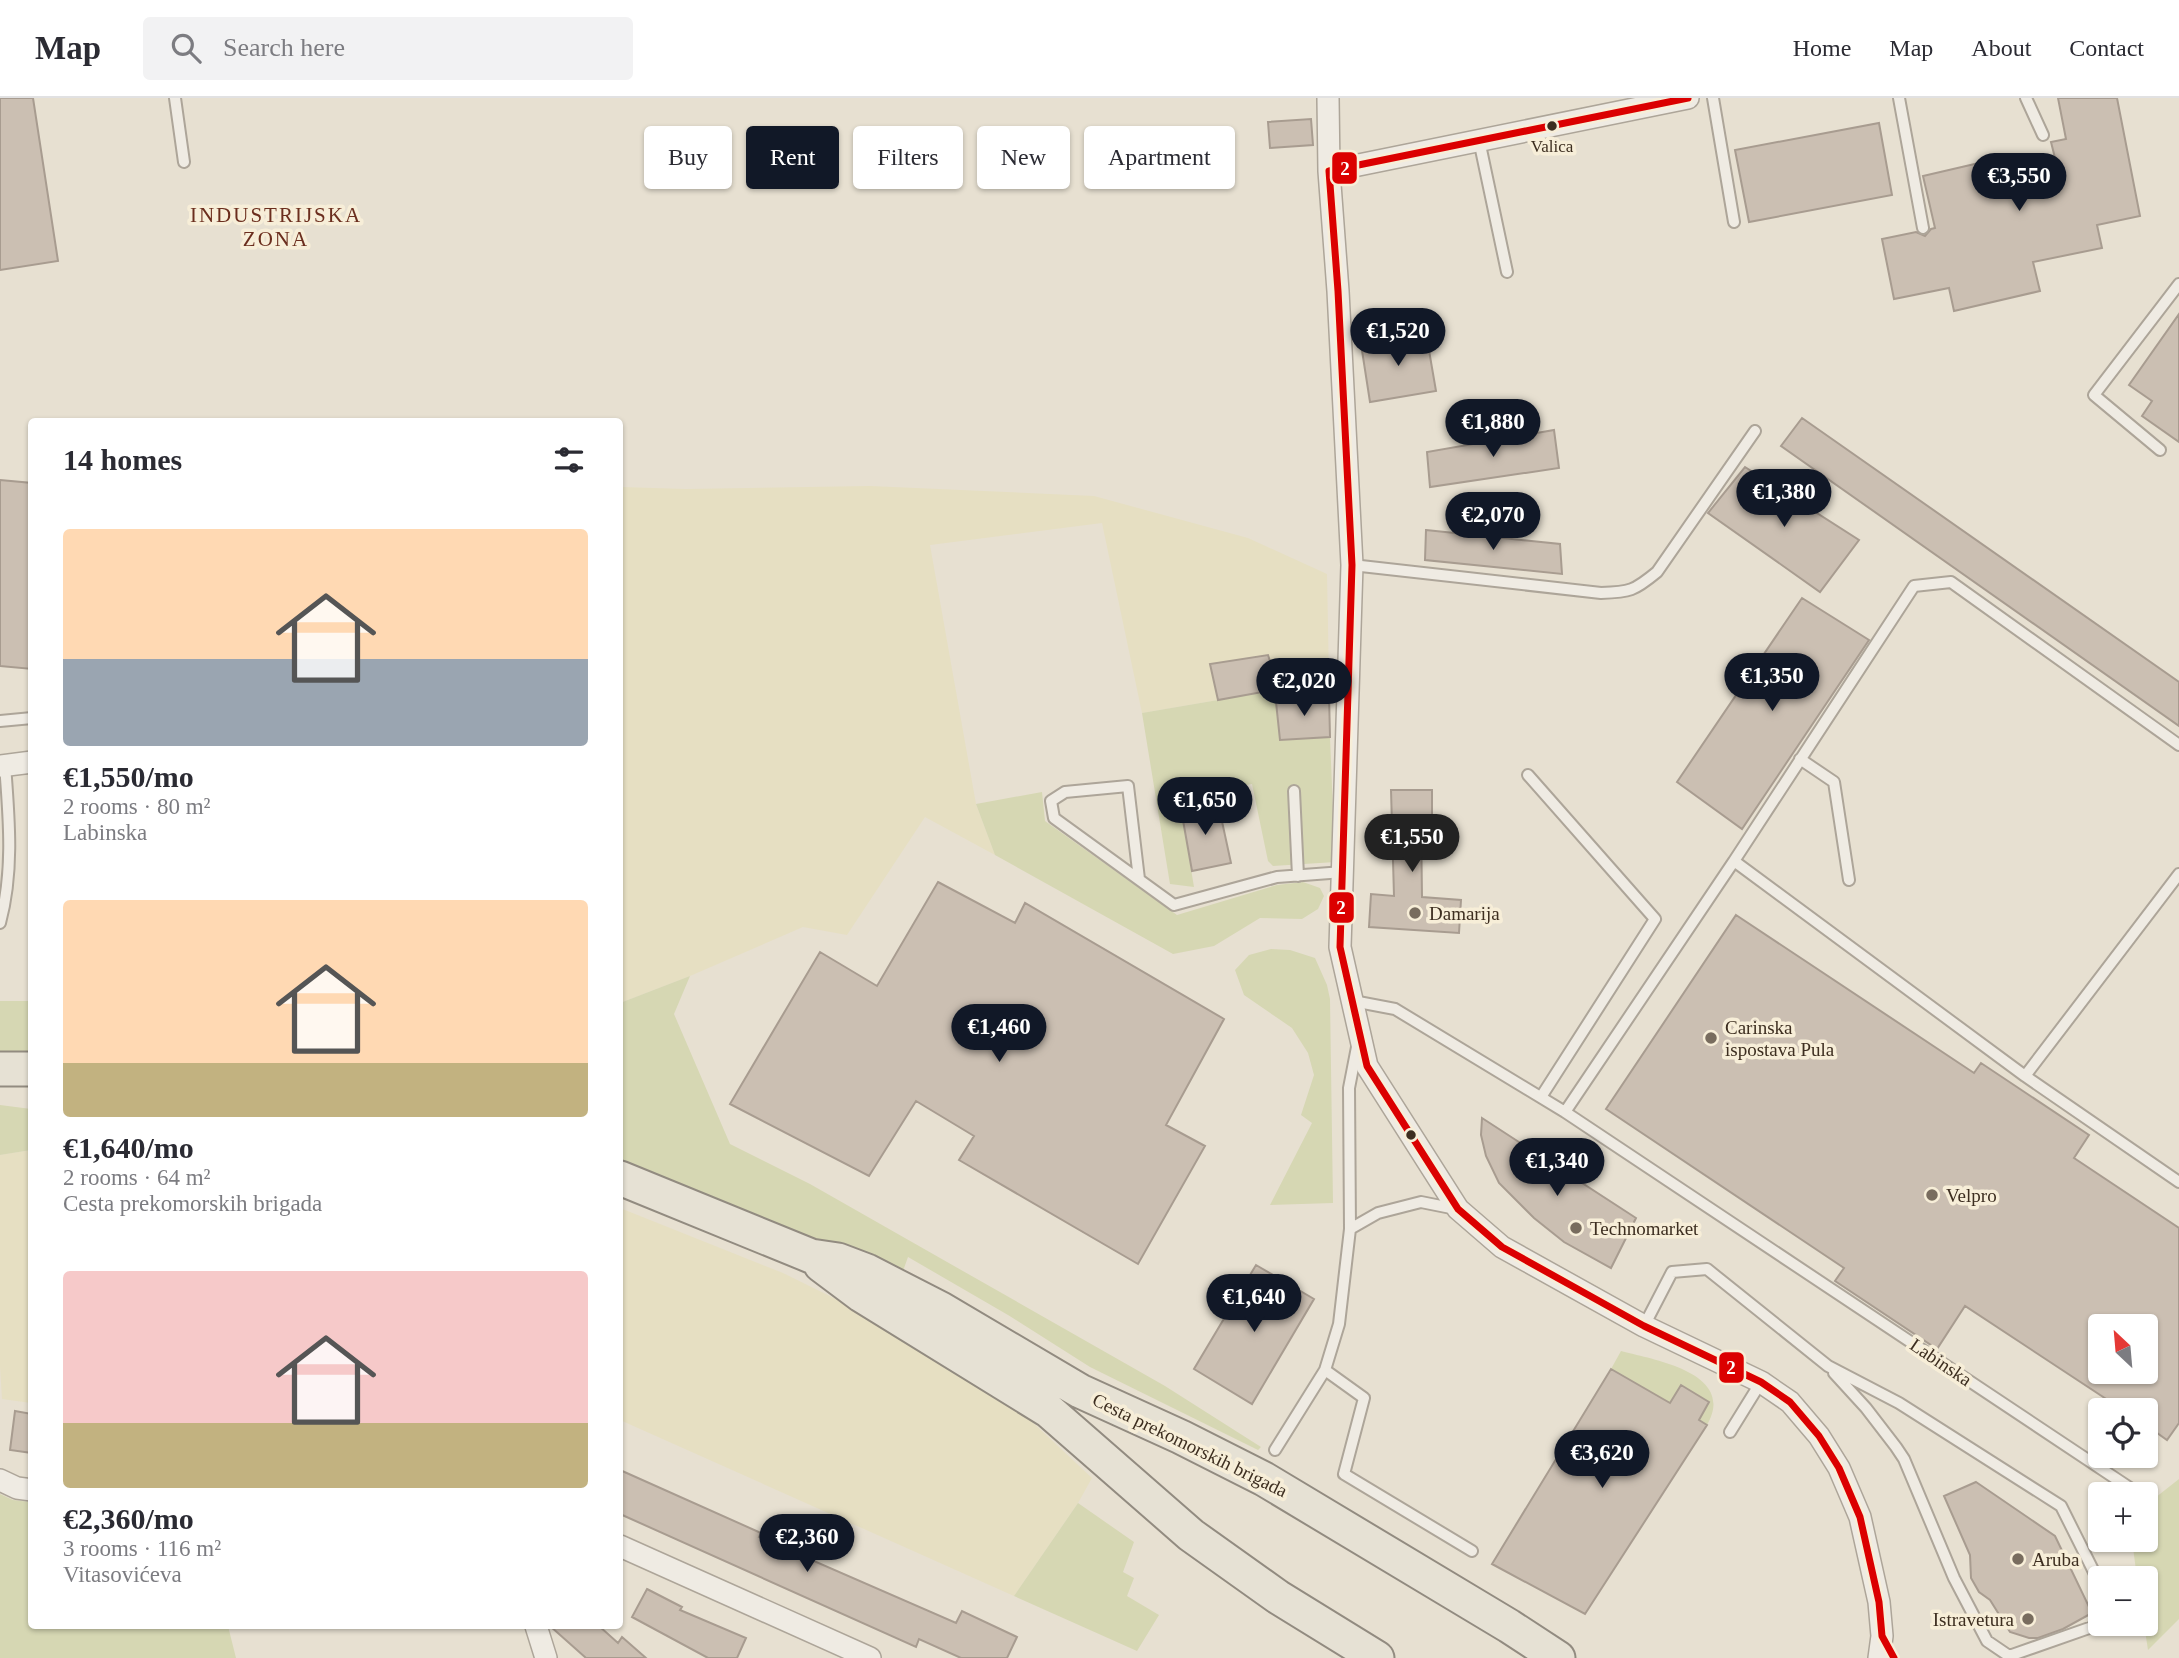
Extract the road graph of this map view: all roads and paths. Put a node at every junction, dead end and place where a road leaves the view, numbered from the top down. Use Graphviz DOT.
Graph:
graph roads {
  1 [pos="175,98"];
  2 [pos="1328,98"];
  3 [pos="1688,98"];
  4 [pos="1713,98"];
  5 [pos="1899,98"];
  6 [pos="2026,98"];
  7 [pos="2043,135"];
  8 [pos="1479,140"];
  9 [pos="184,162"];
  10 [pos="1329,171"];
  11 [pos="1734,222"];
  12 [pos="1923,228"];
  13 [pos="1507,272"];
  14 [pos="2179,284"];
  15 [pos="1755,431"];
  16 [pos="2160,450"];
  17 [pos="1352,565"];
  18 [pos="28,718"];
  19 [pos="0,722"];
  20 [pos="2179,745"];
  21 [pos="1800,759"];
  22 [pos="28,762"];
  23 [pos="3,765"];
  24 [pos="1528,775"];
  25 [pos="1294,792"];
  26 [pos="1734,861"];
  27 [pos="1343,872"];
  28 [pos="2179,874"];
  29 [pos="1298,876"];
  30 [pos="1139,879"];
  31 [pos="1849,880"];
  32 [pos="0,923"];
  33 [pos="1353,1001"];
  34 [pos="1359,1034"];
  35 [pos="0,1069"];
  36 [pos="28,1069"];
  37 [pos="2025,1076"];
  38 [pos="1541,1097"];
  39 [pos="1565,1112"];
  40 [pos="623,1179"];
  41 [pos="2179,1182"];
  42 [pos="1458,1209"];
  43 [pos="1350,1229"];
  44 [pos="811,1256"];
  45 [pos="1644,1326"];
  46 [pos="1828,1366"];
  47 [pos="1325,1370"];
  48 [pos="1761,1382"];
  49 [pos="1730,1432"];
  50 [pos="1275,1450"];
  51 [pos="0,1480"];
  52 [pos="2121,1482"];
  53 [pos="28,1489"];
  54 [pos="623,1547"];
  55 [pos="1472,1551"];
  56 [pos="2091,1566"];
  57 [pos="537,1629"];
  58 [pos="2088,1629"];
  59 [pos="1882,1636"];
  60 [pos="546,1658"];
  61 [pos="870,1658"];
  62 [pos="1377,1658"];
  63 [pos="1558,1658"];
  64 [pos="1878,1658"];
  65 [pos="1894,1658"];
  1 -- 9 [label="lane"];
  2 -- 10 [label="street"];
  3 -- 8 [label="street"];
  4 -- 11 [label="lane"];
  5 -- 12 [label="lane"];
  6 -- 7 [label="lane"];
  8 -- 10 [label="street"];
  8 -- 13 [label="lane"];
  10 -- 17 [label="street"];
  14 -- 16 [label="lane"];
  15 -- 17 [label="lane"];
  17 -- 27 [label="street"];
  18 -- 19 [label="lane"];
  20 -- 21 [label="lane"];
  21 -- 26 [label="lane"];
  21 -- 31 [label="lane"];
  22 -- 23 [label="street"];
  23 -- 32 [label="lane"];
  24 -- 38 [label="lane"];
  25 -- 29 [label="lane"];
  26 -- 37 [label="lane"];
  26 -- 39 [label="lane"];
  27 -- 29 [label="lane"];
  27 -- 33 [label="street"];
  28 -- 37 [label="lane"];
  29 -- 30 [label="lane"];
  30 -- 30 [label="lane"];
  33 -- 34 [label="street"];
  33 -- 38 [label="lane, Labinska"];
  34 -- 42 [label="street"];
  34 -- 43 [label="lane"];
  35 -- 36 [label="main road"];
  37 -- 41 [label="lane"];
  38 -- 39 [label="lane, Labinska"];
  39 -- 52 [label="lane, Labinska"];
  40 -- 44 [label="main road, Cesta prekomorskih brigada"];
  42 -- 43 [label="lane"];
  42 -- 45 [label="street"];
  43 -- 47 [label="lane"];
  44 -- 62 [label="main road, Cesta prekomorskih brigada"];
  44 -- 63 [label="main road, Cesta prekomorskih brigada"];
  45 -- 46 [label="lane"];
  45 -- 48 [label="street"];
  46 -- 56 [label="lane"];
  46 -- 58 [label="lane"];
  47 -- 50 [label="lane"];
  47 -- 55 [label="lane"];
  48 -- 49 [label="lane"];
  48 -- 59 [label="street"];
  51 -- 53 [label="street"];
  54 -- 61 [label="street"];
  57 -- 60 [label="street"];
  59 -- 64 [label="street"];
  59 -- 65 [label="street"];
}
